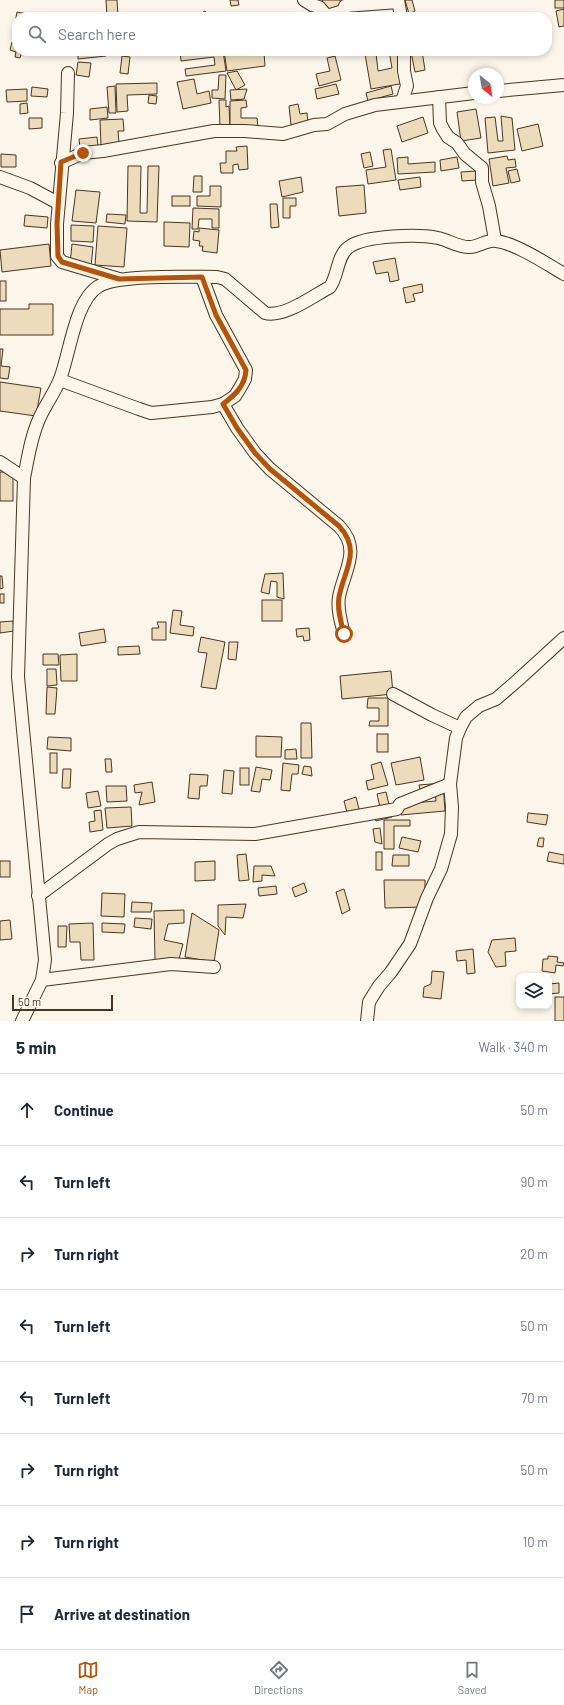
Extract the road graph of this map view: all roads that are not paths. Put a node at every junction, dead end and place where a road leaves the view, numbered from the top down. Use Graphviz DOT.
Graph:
graph roads {
  1 [pos="304,0"];
  2 [pos="398,1"];
  3 [pos="323,12"];
  4 [pos="340,12"];
  5 [pos="401,12"];
  6 [pos="404,56"];
  7 [pos="68,73"];
  8 [pos="564,85"];
  9 [pos="504,90"];
  10 [pos="468,94"];
  11 [pos="439,97"];
  12 [pos="402,101"];
  13 [pos="61,162"];
  14 [pos="0,177"];
  15 [pos="58,203"];
  16 [pos="495,240"];
  17 [pos="564,274"];
  18 [pos="202,277"];
  19 [pos="119,279"];
  20 [pos="60,380"];
  21 [pos="223,404"];
  22 [pos="0,462"];
  23 [pos="24,478"];
  24 [pos="344,634"];
  25 [pos="564,638"];
  26 [pos="393,694"];
  27 [pos="460,728"];
  28 [pos="450,784"];
  29 [pos="38,896"];
  30 [pos="214,967"];
  31 [pos="42,980"];
  32 [pos="22,1021"];
  33 [pos="367,1021"];
  1 -- 3 [label="street"];
  2 -- 4 [label="street"];
  2 -- 5 [label="street"];
  6 -- 12 [label="street"];
  7 -- 13 [label="street"];
  8 -- 9 [label="street"];
  10 -- 11 [label="street"];
  11 -- 12 [label="street"];
  11 -- 16 [label="street"];
  12 -- 13 [label="street"];
  13 -- 15 [label="street"];
  14 -- 15 [label="street"];
  15 -- 19 [label="street"];
  16 -- 17 [label="street"];
  16 -- 18 [label="street"];
  18 -- 19 [label="street"];
  18 -- 21 [label="street"];
  19 -- 20 [label="street"];
  20 -- 21 [label="street"];
  20 -- 23 [label="street"];
  21 -- 24 [label="street"];
  22 -- 23 [label="street"];
  23 -- 29 [label="street"];
  25 -- 27 [label="street"];
  26 -- 27 [label="street"];
  27 -- 28 [label="street"];
  28 -- 29 [label="street"];
  28 -- 33 [label="street"];
  29 -- 31 [label="street"];
  30 -- 31 [label="street"];
  31 -- 32 [label="street"];
}
